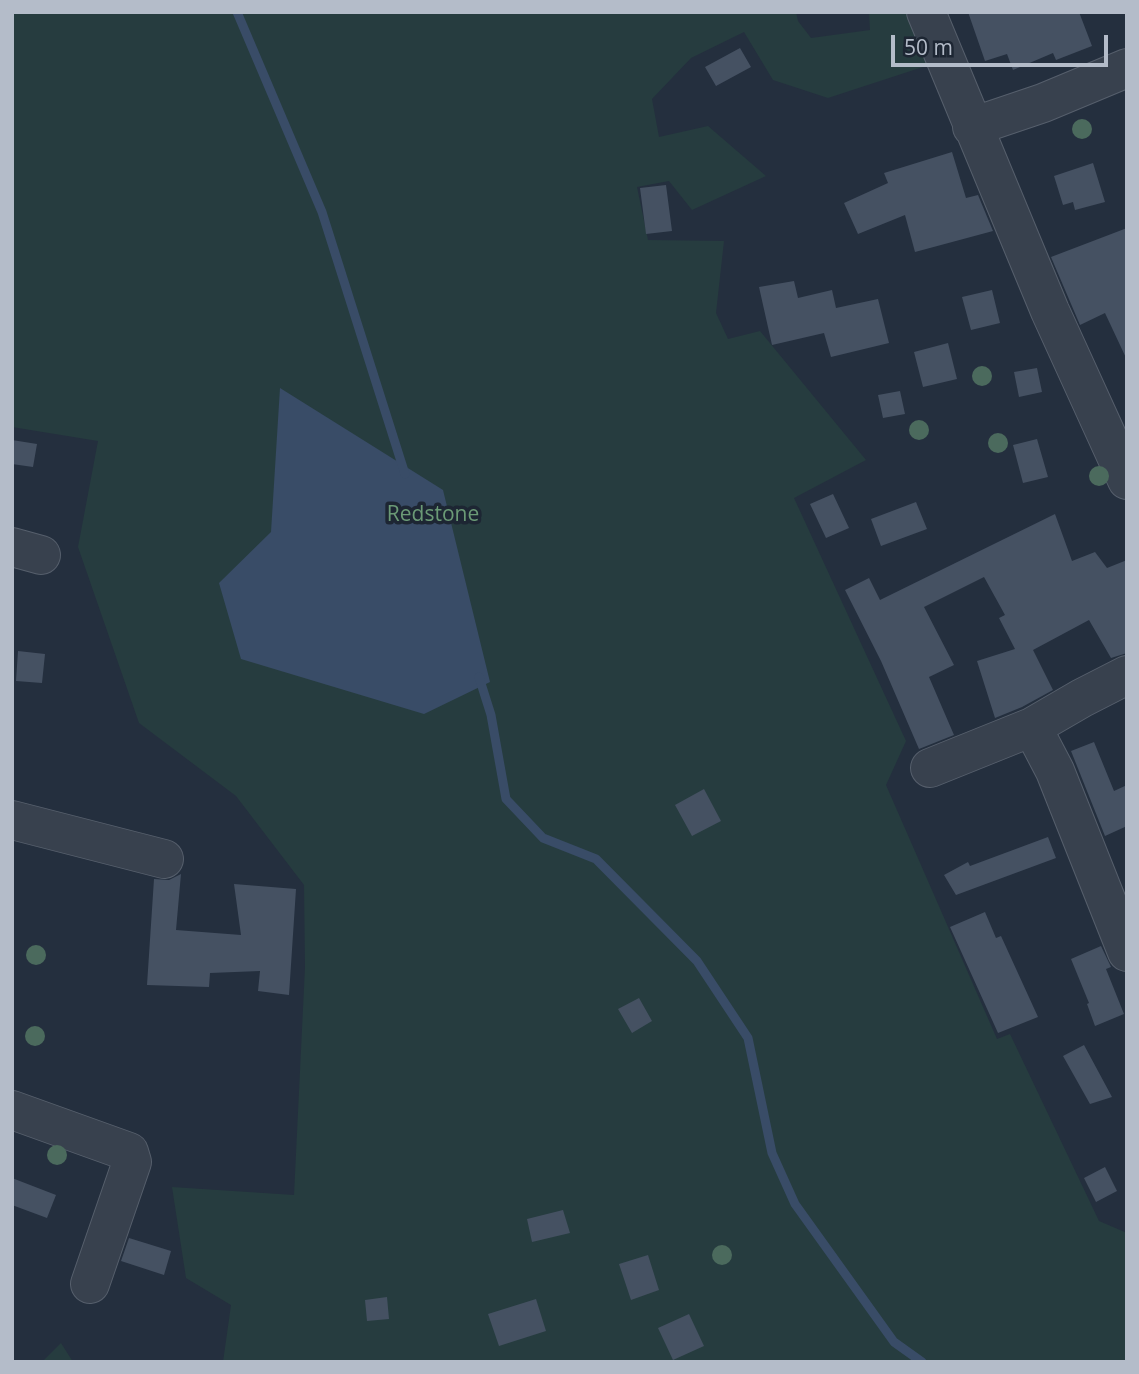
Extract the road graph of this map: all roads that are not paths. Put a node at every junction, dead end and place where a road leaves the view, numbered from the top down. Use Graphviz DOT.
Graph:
graph roads {
  1 [pos="926,12"];
  2 [pos="1127,68"];
  3 [pos="972,127"];
  4 [pos="1127,480"];
  5 [pos="1127,675"];
  6 [pos="1032,727"];
  7 [pos="930,768"];
  8 [pos="12,820"];
  9 [pos="164,859"];
  10 [pos="1127,952"];
  11 [pos="12,1110"];
  12 [pos="90,1284"];
  1 -- 3 [label="street"];
  2 -- 3 [label="street"];
  3 -- 4 [label="street"];
  5 -- 6 [label="street"];
  6 -- 7 [label="street"];
  6 -- 10 [label="street"];
  8 -- 9 [label="street"];
  11 -- 12 [label="street"];
}
